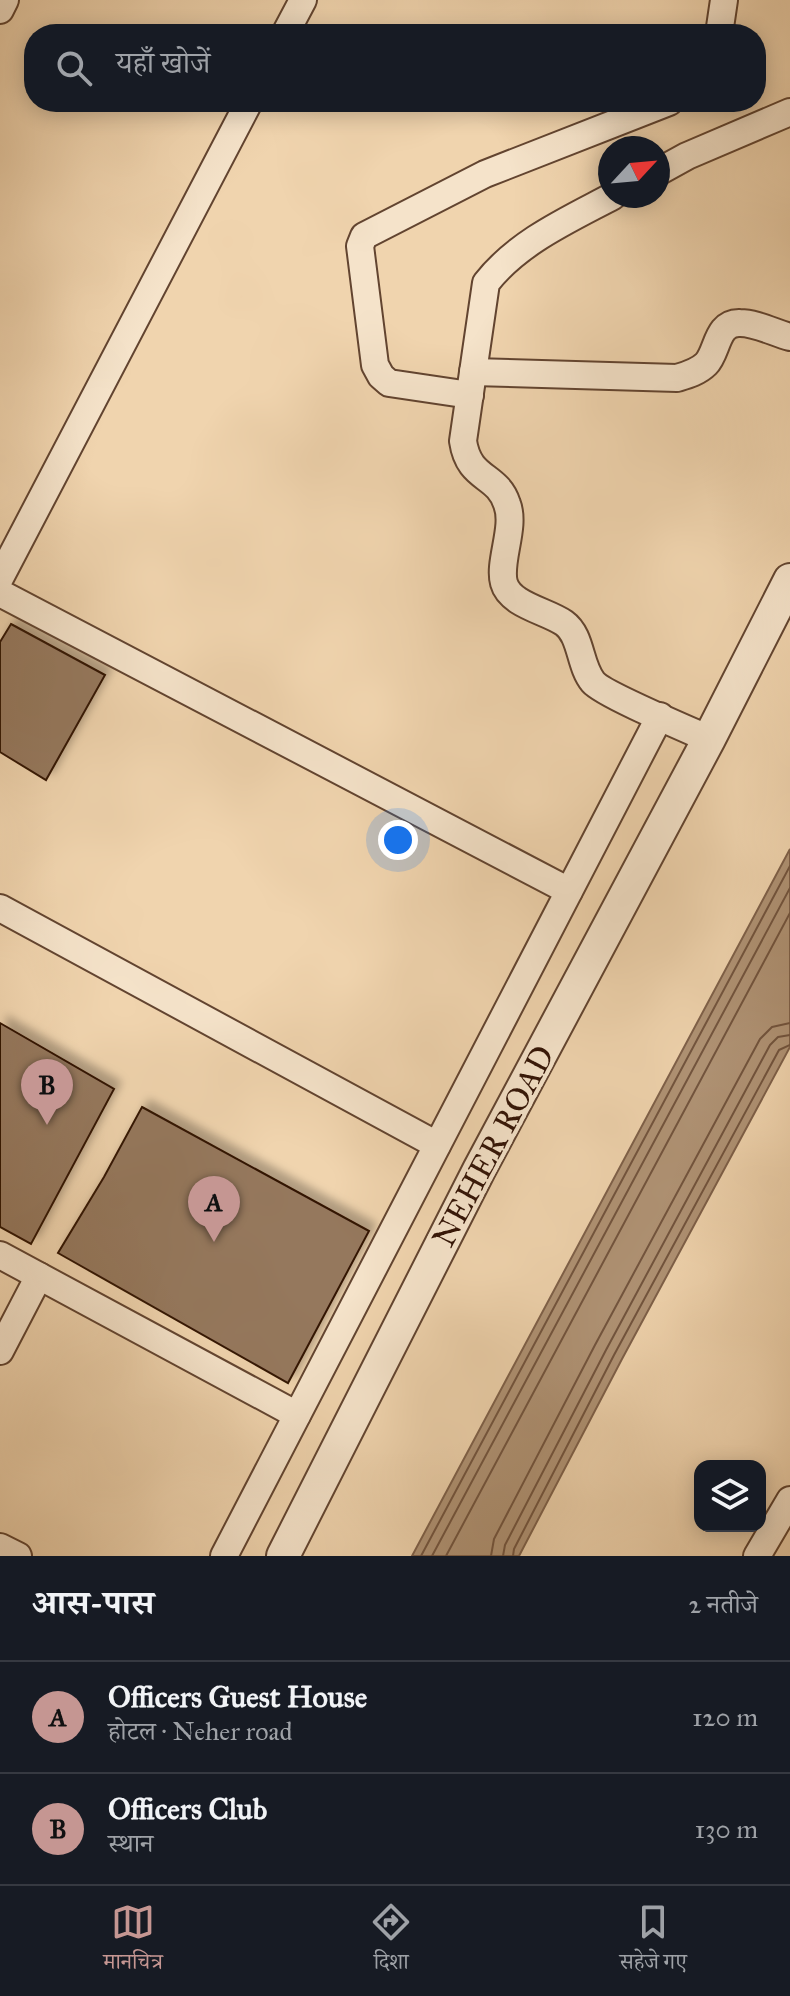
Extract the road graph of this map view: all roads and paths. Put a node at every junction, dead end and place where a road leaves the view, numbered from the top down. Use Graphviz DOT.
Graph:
graph roads {
  1 [pos="5,0"];
  2 [pos="303,0"];
  3 [pos="724,0"];
  4 [pos="0,10"];
  5 [pos="290,24"];
  6 [pos="720,24"];
  7 [pos="244,112"];
  8 [pos="643,112"];
  9 [pos="790,112"];
  10 [pos="670,165"];
  11 [pos="598,204"];
  12 [pos="790,337"];
  13 [pos="472,383"];
  14 [pos="0,578"];
  15 [pos="790,580"];
  16 [pos="0,593"];
  17 [pos="660,716"];
  18 [pos="709,739"];
  19 [pos="569,891"];
  20 [pos="0,908"];
  21 [pos="437,1145"];
  22 [pos="0,1255"];
  23 [pos="39,1276"];
  24 [pos="0,1351"];
  25 [pos="297,1415"];
  26 [pos="790,1500"];
  27 [pos="782,1530"];
  28 [pos="0,1547"];
  29 [pos="18,1556"];
  30 [pos="224,1556"];
  31 [pos="283,1556"];
  32 [pos="757,1556"];
  1 -- 4 [label="street"];
  2 -- 5 [label="street"];
  3 -- 6 [label="street"];
  7 -- 14 [label="street"];
  8 -- 13 [label="street"];
  9 -- 10 [label="street"];
  11 -- 13 [label="street"];
  12 -- 13 [label="street"];
  13 -- 17 [label="street"];
  15 -- 18 [label="street, NEHER ROAD"];
  16 -- 19 [label="street"];
  17 -- 18 [label="street"];
  17 -- 19 [label="street"];
  18 -- 31 [label="street, NEHER ROAD"];
  19 -- 21 [label="street"];
  20 -- 21 [label="street"];
  21 -- 25 [label="street"];
  22 -- 23 [label="street"];
  23 -- 24 [label="street"];
  23 -- 25 [label="street"];
  25 -- 30 [label="street"];
  26 -- 27 [label="street"];
  27 -- 32 [label="street"];
  28 -- 29 [label="street"];
}
